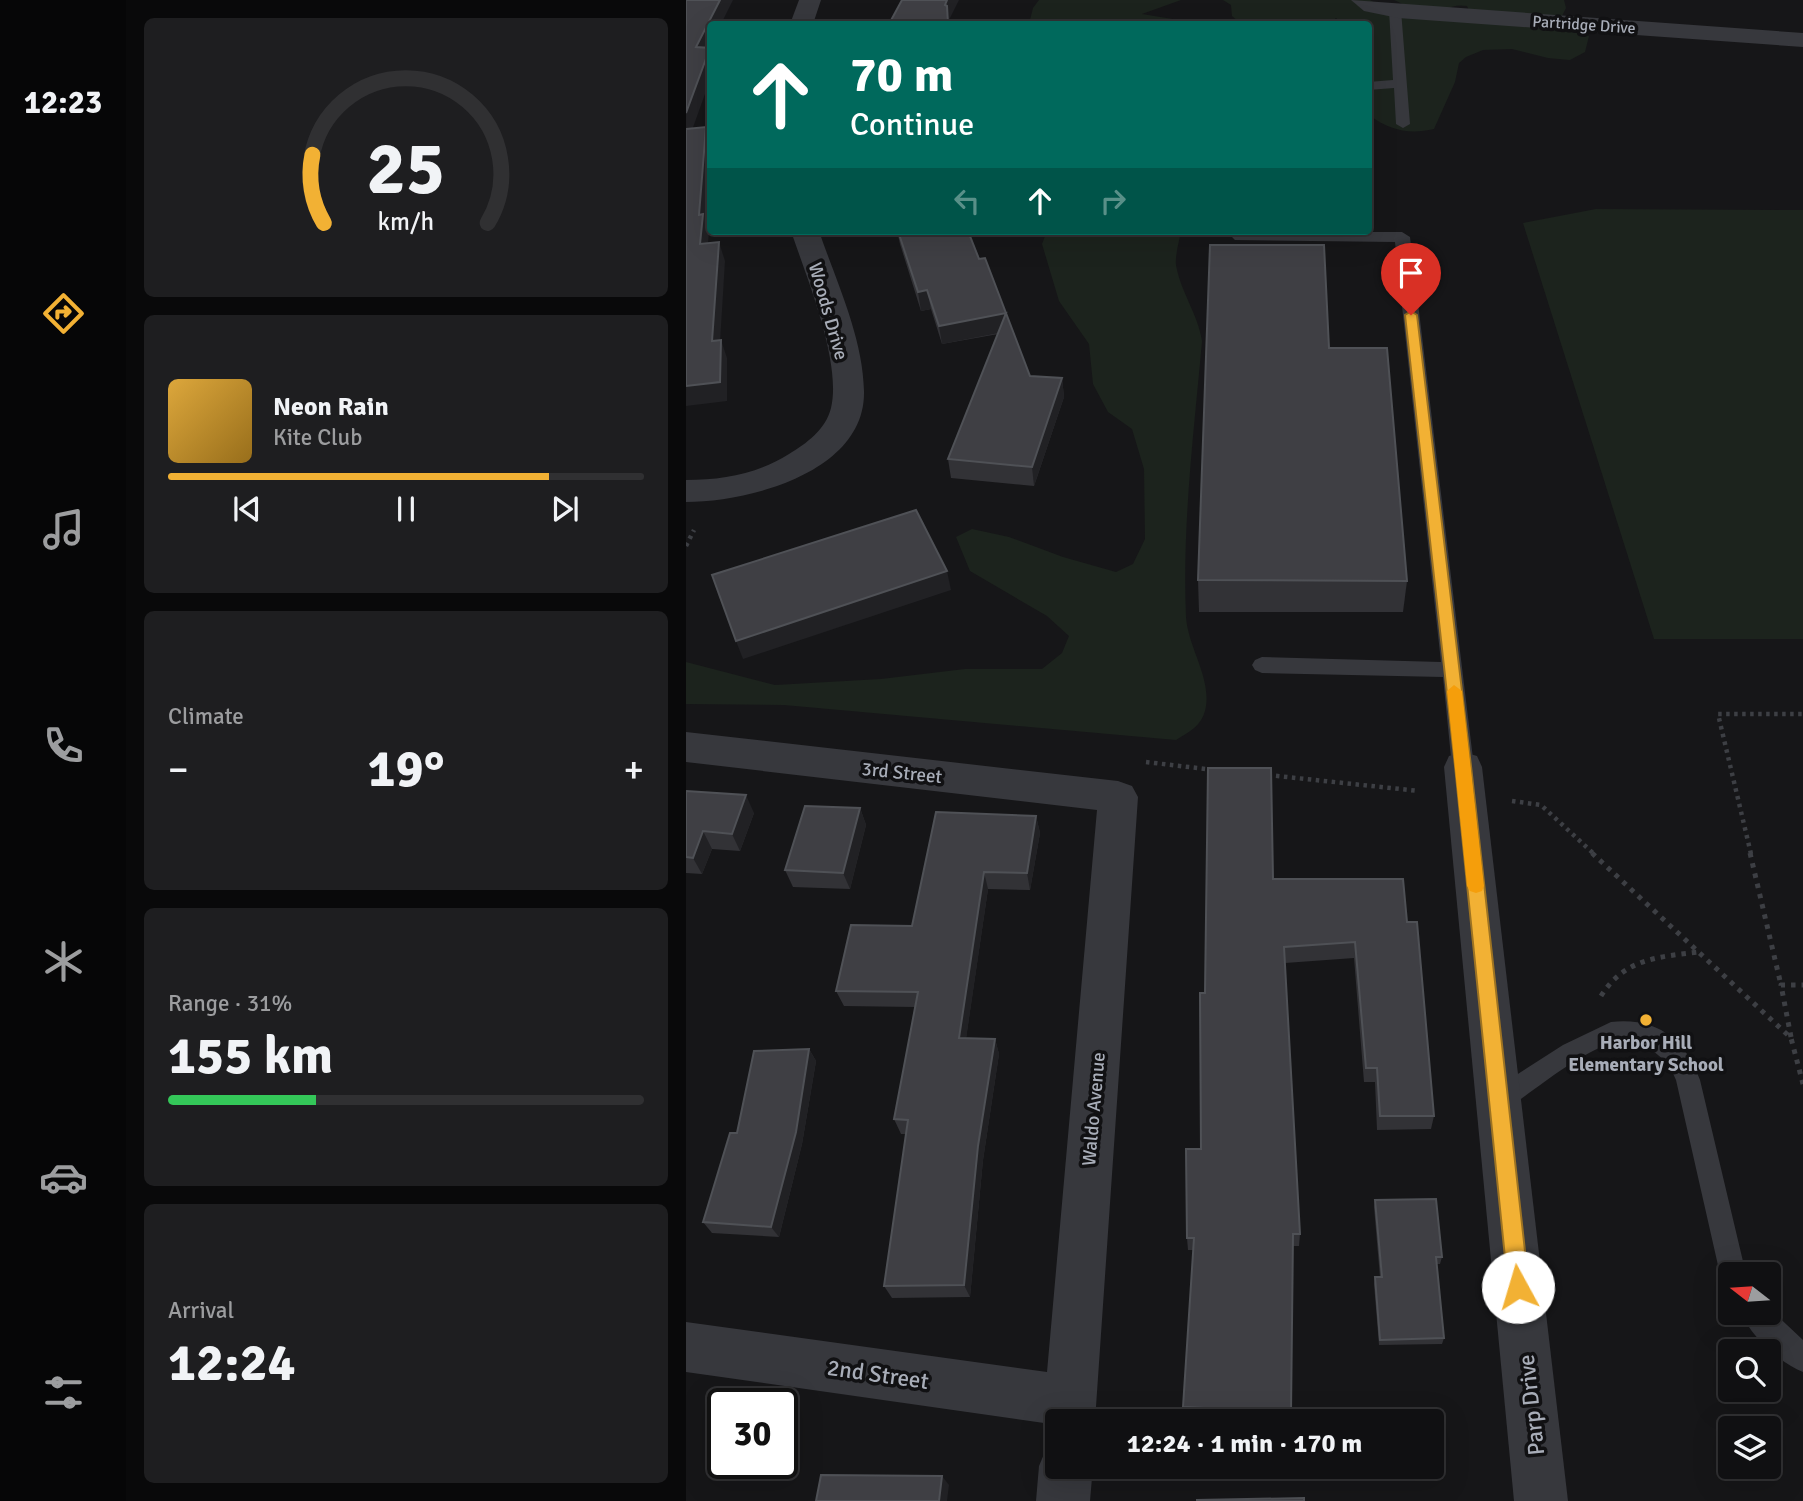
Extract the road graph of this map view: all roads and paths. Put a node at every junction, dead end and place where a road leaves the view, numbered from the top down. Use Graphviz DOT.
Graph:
graph roads {
  1 [pos="810,0"];
  2 [pos="1364,2"];
  3 [pos="1395,10"];
  4 [pos="803,21"];
  5 [pos="1803,40"];
  6 [pos="1400,83"];
  7 [pos="1372,86"];
  8 [pos="1403,124"];
  9 [pos="806,235"];
  10 [pos="1240,237"];
  11 [pos="686,491"];
  12 [pos="1262,666"];
  13 [pos="1452,670"];
  14 [pos="1803,715"];
  15 [pos="686,747"];
  16 [pos="1463,766"];
  17 [pos="1118,797"];
  18 [pos="1504,800"];
  19 [pos="1700,952"];
  20 [pos="1780,985"];
  21 [pos="1803,985"];
  22 [pos="1598,1003"];
  23 [pos="1791,1038"];
  24 [pos="1803,1084"];
  25 [pos="1499,1100"];
  26 [pos="1730,1262"];
  27 [pos="1766,1325"];
  28 [pos="686,1347"];
  29 [pos="1803,1358"];
  30 [pos="1058,1409"];
  31 [pos="1070,1409"];
  32 [pos="1065,1479"];
  33 [pos="1063,1501"];
  34 [pos="1541,1501"];
  1 -- 4 [label="street"];
  2 -- 3 [label="street, Partridge Drive"];
  3 -- 5 [label="street, Partridge Drive"];
  3 -- 6 [label="lane"];
  6 -- 7 [label="lane"];
  6 -- 8 [label="lane"];
  9 -- 11 [label="street, Woods Drive"];
  10 -- 13 [label="lane"];
  12 -- 13 [label="lane"];
  13 -- 16 [label="lane"];
  14 -- 20 [label="path"];
  15 -- 17 [label="street, 3rd Street"];
  16 -- 25 [label="street, Parp Drive"];
  17 -- 31 [label="street, Waldo Avenue"];
  18 -- 19 [label="path"];
  19 -- 22 [label="path"];
  19 -- 23 [label="path"];
  20 -- 21 [label="path"];
  20 -- 23 [label="path"];
  23 -- 24 [label="path"];
  25 -- 26 [label="lane"];
  25 -- 34 [label="street, Parp Drive"];
  27 -- 29 [label="lane"];
  28 -- 30 [label="street, 2nd Street"];
  32 -- 33 [label="street"];
}
